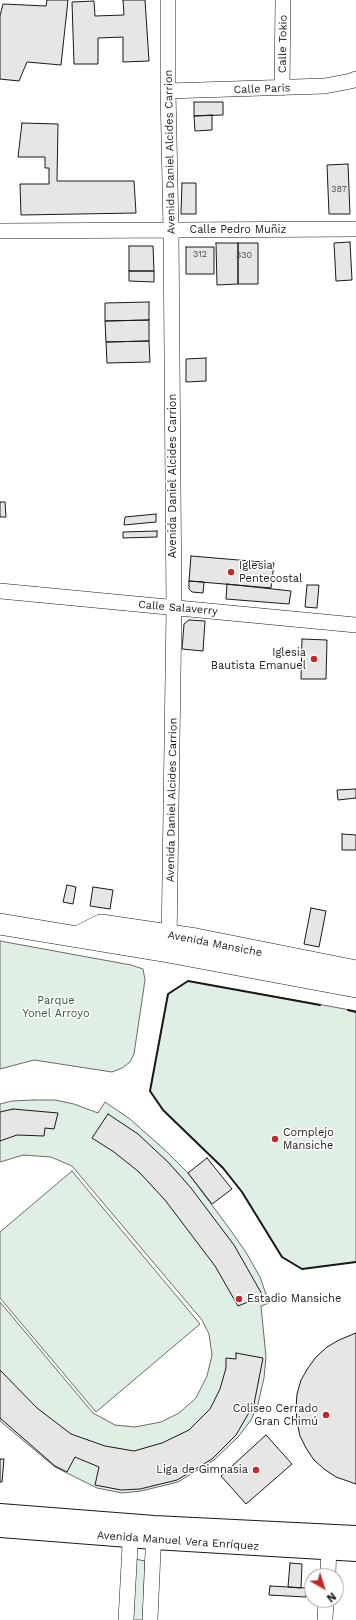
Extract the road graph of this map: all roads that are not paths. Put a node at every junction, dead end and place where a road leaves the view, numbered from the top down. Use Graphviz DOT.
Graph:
graph roads {
  1 [pos="168,0"];
  2 [pos="283,0"];
  3 [pos="356,79"];
  4 [pos="282,88"];
  5 [pos="168,91"];
  6 [pos="356,229"];
  7 [pos="172,230"];
  8 [pos="0,231"];
  9 [pos="0,591"];
  10 [pos="174,608"];
  11 [pos="356,625"];
  12 [pos="0,924"];
  13 [pos="169,943"];
  14 [pos="356,971"];
  15 [pos="356,987"];
  16 [pos="0,1513"];
  17 [pos="0,1528"];
  18 [pos="130,1531"];
  19 [pos="154,1533"];
  20 [pos="356,1534"];
  21 [pos="329,1542"];
  22 [pos="356,1552"];
  23 [pos="328,1568"];
  24 [pos="326,1608"];
  25 [pos="126,1620"];
  26 [pos="150,1620"];
  27 [pos="325,1620"];
  1 -- 5 [label="street, Avenida Daniel Alcides Carrion"];
  2 -- 4 [label="street, Calle Tokio"];
  3 -- 4 [label="street, Calle Paris"];
  4 -- 5 [label="street, Calle Paris"];
  5 -- 7 [label="street, Avenida Daniel Alcides Carrion"];
  6 -- 7 [label="street, Calle Pedro Muñiz"];
  7 -- 8 [label="street, Calle Pedro Muñiz"];
  7 -- 10 [label="street, Avenida Daniel Alcides Carrion"];
  9 -- 10 [label="street, Calle Salaverry"];
  10 -- 11 [label="street, Calle Salaverry"];
  10 -- 13 [label="street, Avenida Daniel Alcides Carrion"];
  12 -- 13 [label="highway, Avenida Mansiche"];
  13 -- 14 [label="highway, Avenida Mansiche"];
  13 -- 15 [label="highway, Avenida Mansiche"];
  16 -- 18 [label="main road, Avenida Manuel Vera Enríquez"];
  17 -- 18 [label="main road, Avenida Manuel Vera Enríquez"];
  18 -- 19 [label="main road, Avenida Manuel Vera Enríquez"];
  18 -- 25 [label="street"];
  19 -- 21 [label="main road, Avenida Manuel Vera Enríquez"];
  19 -- 26 [label="street"];
  20 -- 21 [label="main road, Avenida Manuel Vera Enríquez"];
  21 -- 22 [label="main road, Avenida Manuel Vera Enríquez"];
  21 -- 23 [label="street"];
  24 -- 27 [label="street"];
}
